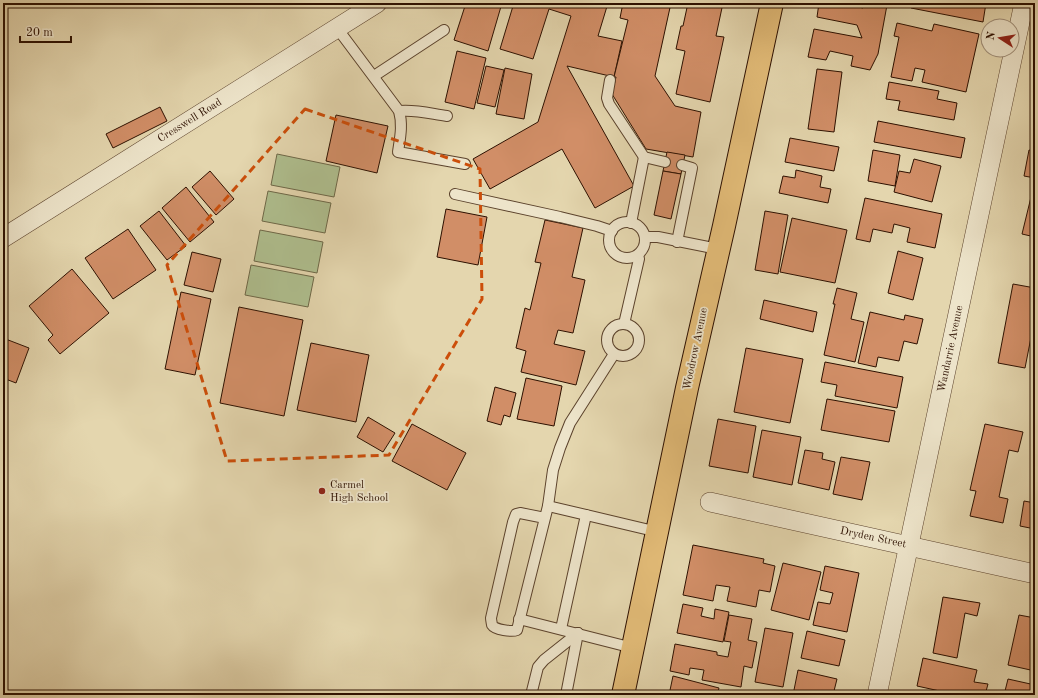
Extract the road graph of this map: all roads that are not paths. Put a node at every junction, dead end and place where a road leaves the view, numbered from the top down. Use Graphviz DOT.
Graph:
graph roads {
  1 [pos="377,3"];
  2 [pos="772,3"];
  3 [pos="1024,3"];
  4 [pos="337,28"];
  5 [pos="444,30"];
  6 [pos="374,76"];
  7 [pos="610,80"];
  8 [pos="399,111"];
  9 [pos="447,116"];
  10 [pos="644,157"];
  11 [pos="665,162"];
  12 [pos="465,164"];
  13 [pos="682,165"];
  14 [pos="455,194"];
  15 [pos="631,223"];
  16 [pos="612,231"];
  17 [pos="645,237"];
  18 [pos="3,238"];
  19 [pos="677,242"];
  20 [pos="718,249"];
  21 [pos="638,255"];
  22 [pos="624,324"];
  23 [pos="614,354"];
  24 [pos="710,502"];
  25 [pos="548,506"];
  26 [pos="586,515"];
  27 [pos="544,518"];
  28 [pos="658,532"];
  29 [pos="909,546"];
  30 [pos="1035,574"];
  31 [pos="519,619"];
  32 [pos="561,629"];
  33 [pos="578,633"];
  34 [pos="633,648"];
  35 [pos="531,695"];
  36 [pos="566,695"];
  37 [pos="622,695"];
  38 [pos="877,695"];
  1 -- 4 [label="street, Cresswell Road"];
  2 -- 20 [label="main road, Woodrow Avenue"];
  3 -- 29 [label="street, Wandarrie Avenue"];
  4 -- 6 [label="lane"];
  4 -- 18 [label="street, Cresswell Road"];
  5 -- 6 [label="lane"];
  6 -- 8 [label="lane"];
  7 -- 10 [label="lane"];
  8 -- 9 [label="lane"];
  8 -- 12 [label="lane"];
  10 -- 11 [label="lane"];
  10 -- 15 [label="lane"];
  13 -- 19 [label="lane"];
  14 -- 16 [label="lane"];
  15 -- 16 [label="lane"];
  15 -- 17 [label="lane"];
  16 -- 21 [label="lane"];
  17 -- 19 [label="lane"];
  17 -- 21 [label="lane"];
  19 -- 20 [label="lane"];
  20 -- 28 [label="main road, Woodrow Avenue"];
  21 -- 22 [label="lane"];
  22 -- 23 [label="lane"];
  22 -- 23 [label="lane"];
  23 -- 25 [label="lane"];
  24 -- 29 [label="street, Dryden Street"];
  25 -- 26 [label="lane"];
  25 -- 27 [label="lane"];
  26 -- 28 [label="lane"];
  26 -- 32 [label="lane"];
  27 -- 31 [label="lane"];
  27 -- 31 [label="lane"];
  28 -- 34 [label="main road, Woodrow Avenue"];
  29 -- 30 [label="street, Dryden Street"];
  29 -- 38 [label="street, Wandarrie Avenue"];
  31 -- 32 [label="lane"];
  32 -- 33 [label="lane"];
  33 -- 34 [label="lane"];
  33 -- 35 [label="lane"];
  33 -- 36 [label="lane"];
  34 -- 37 [label="main road, Woodrow Avenue"];
}
